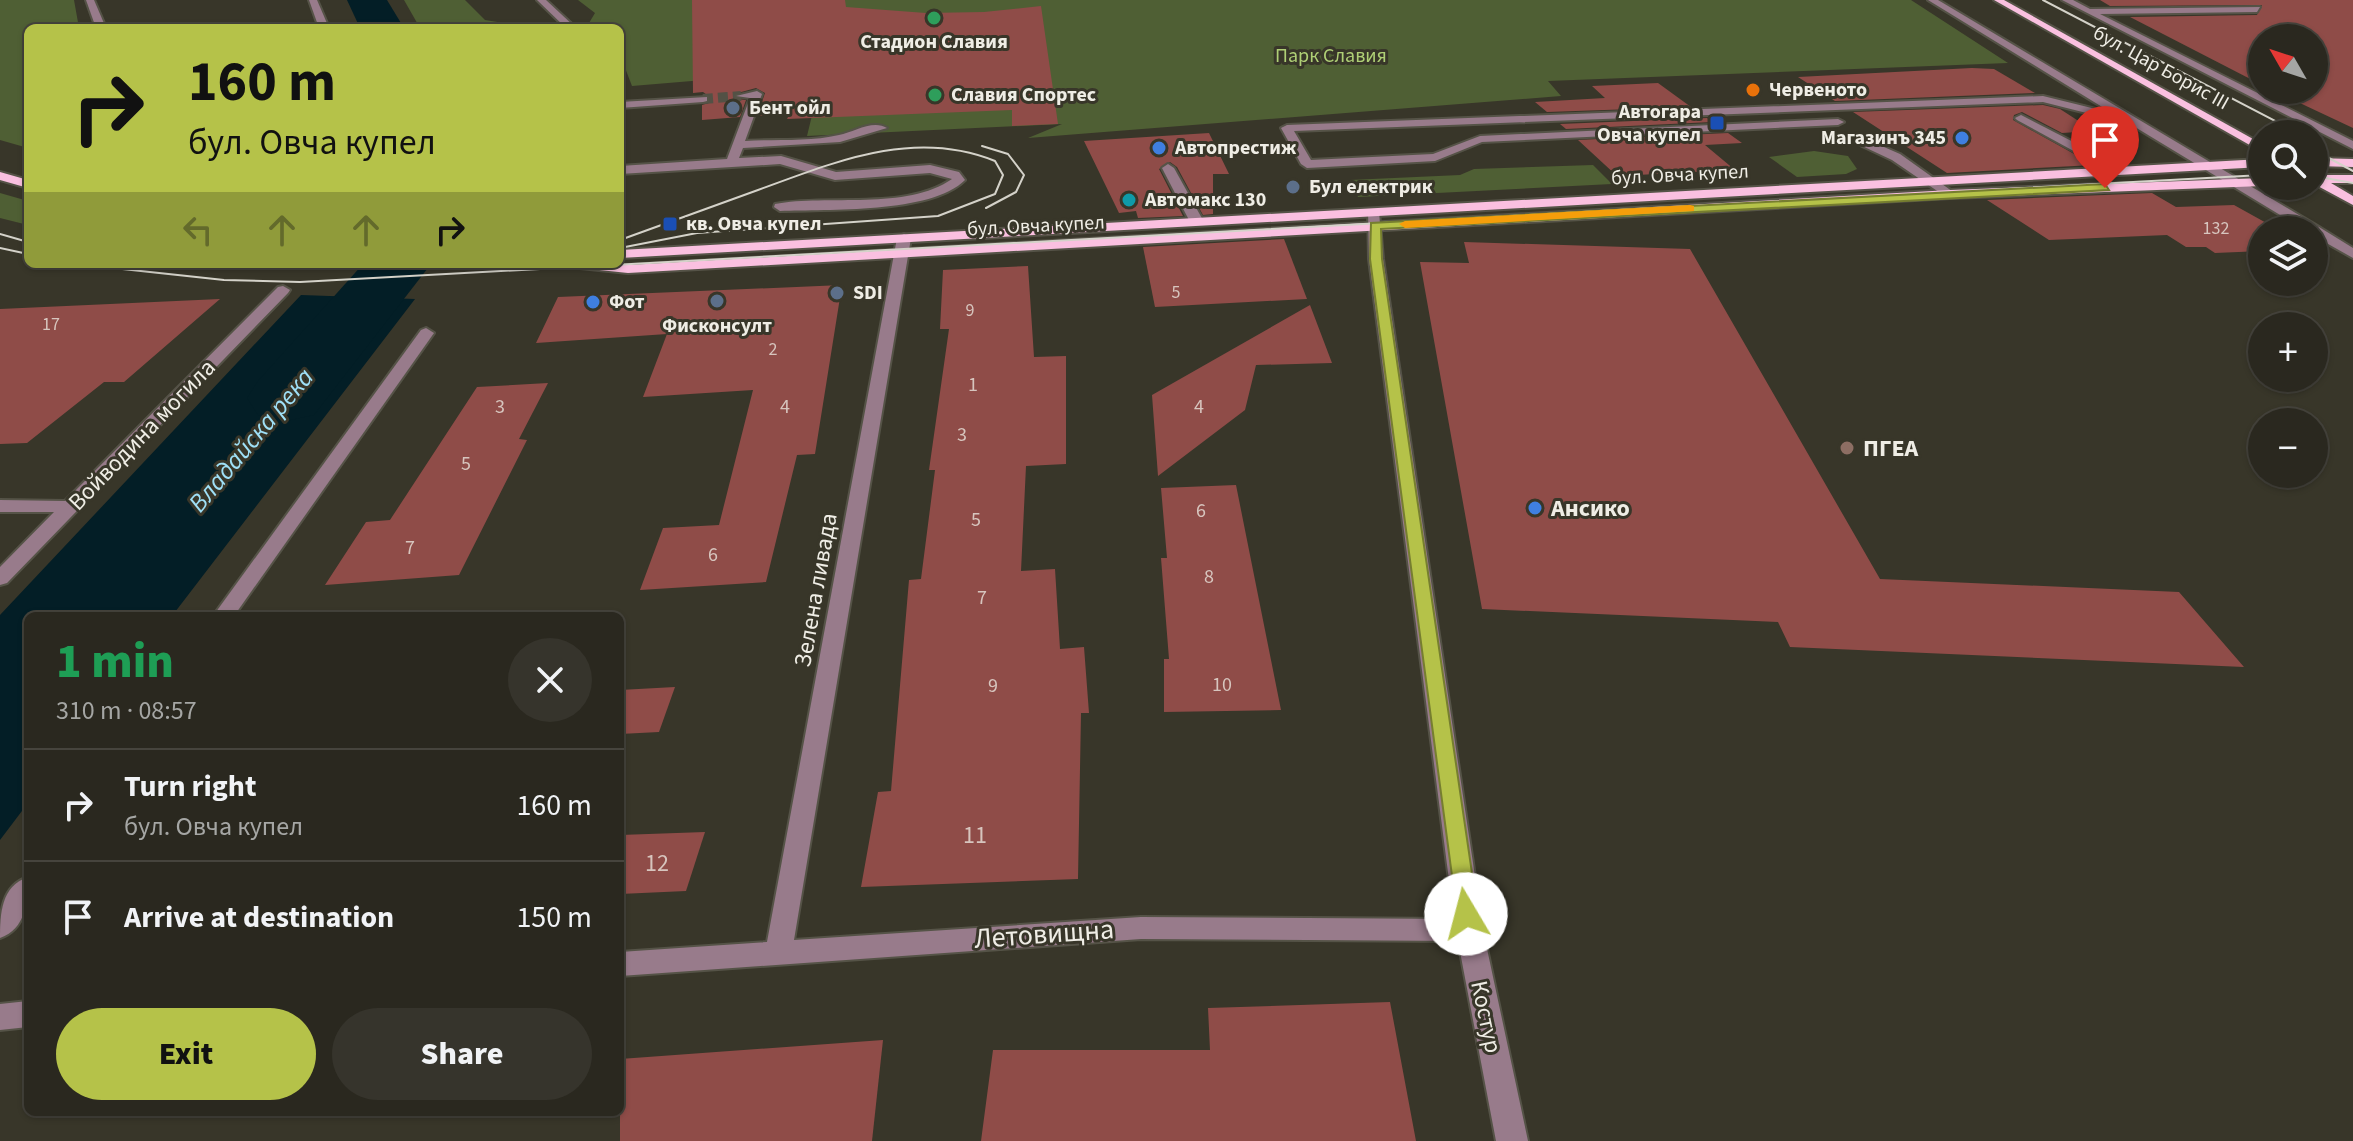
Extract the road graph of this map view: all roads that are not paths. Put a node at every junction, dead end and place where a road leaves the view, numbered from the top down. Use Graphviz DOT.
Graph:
graph roads {
  1 [pos="90,0"];
  2 [pos="313,0"];
  3 [pos="541,0"];
  4 [pos="1932,0"];
  5 [pos="1998,0"];
  6 [pos="2066,0"];
  7 [pos="2257,9"];
  8 [pos="2087,11"];
  9 [pos="99,24"];
  10 [pos="322,24"];
  11 [pos="567,24"];
  12 [pos="741,96"];
  13 [pos="703,99"];
  14 [pos="624,105"];
  15 [pos="1819,107"];
  16 [pos="2021,118"];
  17 [pos="1838,122"];
  18 [pos="2135,122"];
  19 [pos="881,128"];
  20 [pos="2248,141"];
  21 [pos="738,145"];
  22 [pos="2353,146"];
  23 [pos="732,162"];
  24 [pos="2328,162"];
  25 [pos="2353,163"];
  26 [pos="2248,164"];
  27 [pos="2207,165"];
  28 [pos="1168,168"];
  29 [pos="624,170"];
  30 [pos="2118,170"];
  31 [pos="0,176"];
  32 [pos="2353,179"];
  33 [pos="2328,180"];
  34 [pos="1931,181"];
  35 [pos="24,183"];
  36 [pos="2236,183"];
  37 [pos="2248,183"];
  38 [pos="2328,187"];
  39 [pos="1950,194"];
  40 [pos="2353,201"];
  41 [pos="780,207"];
  42 [pos="2291,216"];
  43 [pos="1374,219"];
  44 [pos="1197,222"];
  45 [pos="2328,239"];
  46 [pos="903,246"];
  47 [pos="624,254"];
  48 [pos="2353,254"];
  49 [pos="618,268"];
  50 [pos="283,290"];
  51 [pos="426,333"];
  52 [pos="0,506"];
  53 [pos="71,507"];
  54 [pos="0,579"];
  55 [pos="226,612"];
  56 [pos="24,894"];
  57 [pos="0,927"];
  58 [pos="1469,930"];
  59 [pos="779,950"];
  60 [pos="624,964"];
  61 [pos="24,1014"];
  62 [pos="0,1017"];
  63 [pos="1512,1141"];
  1 -- 9 [label="street"];
  2 -- 10 [label="street"];
  3 -- 11 [label="street"];
  4 -- 18 [label="street"];
  5 -- 20 [label="main road, бул. Цар Борис III"];
  6 -- 8 [label="street, бул. Цар Борис III"];
  7 -- 8 [label="street"];
  8 -- 22 [label="street, бул. Цар Борис III"];
  12 -- 21 [label="street"];
  13 -- 14 [label="street"];
  15 -- 17 [label="street"];
  15 -- 17 [label="street"];
  15 -- 18 [label="street"];
  16 -- 30 [label="street"];
  17 -- 34 [label="street"];
  18 -- 27 [label="street"];
  19 -- 21 [label="street"];
  21 -- 23 [label="street"];
  23 -- 29 [label="street"];
  23 -- 41 [label="street"];
  24 -- 25 [label="main road"];
  26 -- 27 [label="main road, бул. Овча купел"];
  27 -- 30 [label="main road, бул. Овча купел"];
  27 -- 36 [label="street"];
  28 -- 44 [label="street"];
  30 -- 34 [label="main road, бул. Овча купел"];
  31 -- 35 [label="main road"];
  32 -- 33 [label="main road"];
  34 -- 39 [label="street"];
  34 -- 43 [label="main road, бул. Овча купел"];
  36 -- 37 [label="main road, бул. Овча купел"];
  36 -- 39 [label="main road, бул. Овча купел"];
  36 -- 42 [label="street"];
  38 -- 40 [label="main road"];
  39 -- 43 [label="main road, бул. Овча купел"];
  43 -- 44 [label="main road, бул. Овча купел"];
  43 -- 46 [label="main road, бул. Овча купел"];
  43 -- 58 [label="street, Костур"];
  44 -- 46 [label="main road, бул. Овча купел"];
  45 -- 48 [label="street"];
  46 -- 47 [label="main road, бул. Овча купел"];
  46 -- 49 [label="main road, бул. Овча купел"];
  46 -- 59 [label="street, Зелена ливада"];
  50 -- 53 [label="street, Войводина могила"];
  51 -- 55 [label="street"];
  52 -- 53 [label="street"];
  53 -- 54 [label="street, Войводина могила"];
  56 -- 57 [label="street"];
  58 -- 59 [label="street, Летовищна"];
  58 -- 63 [label="street, Костур"];
  59 -- 60 [label="street, Летовищна"];
  61 -- 62 [label="street"];
}
